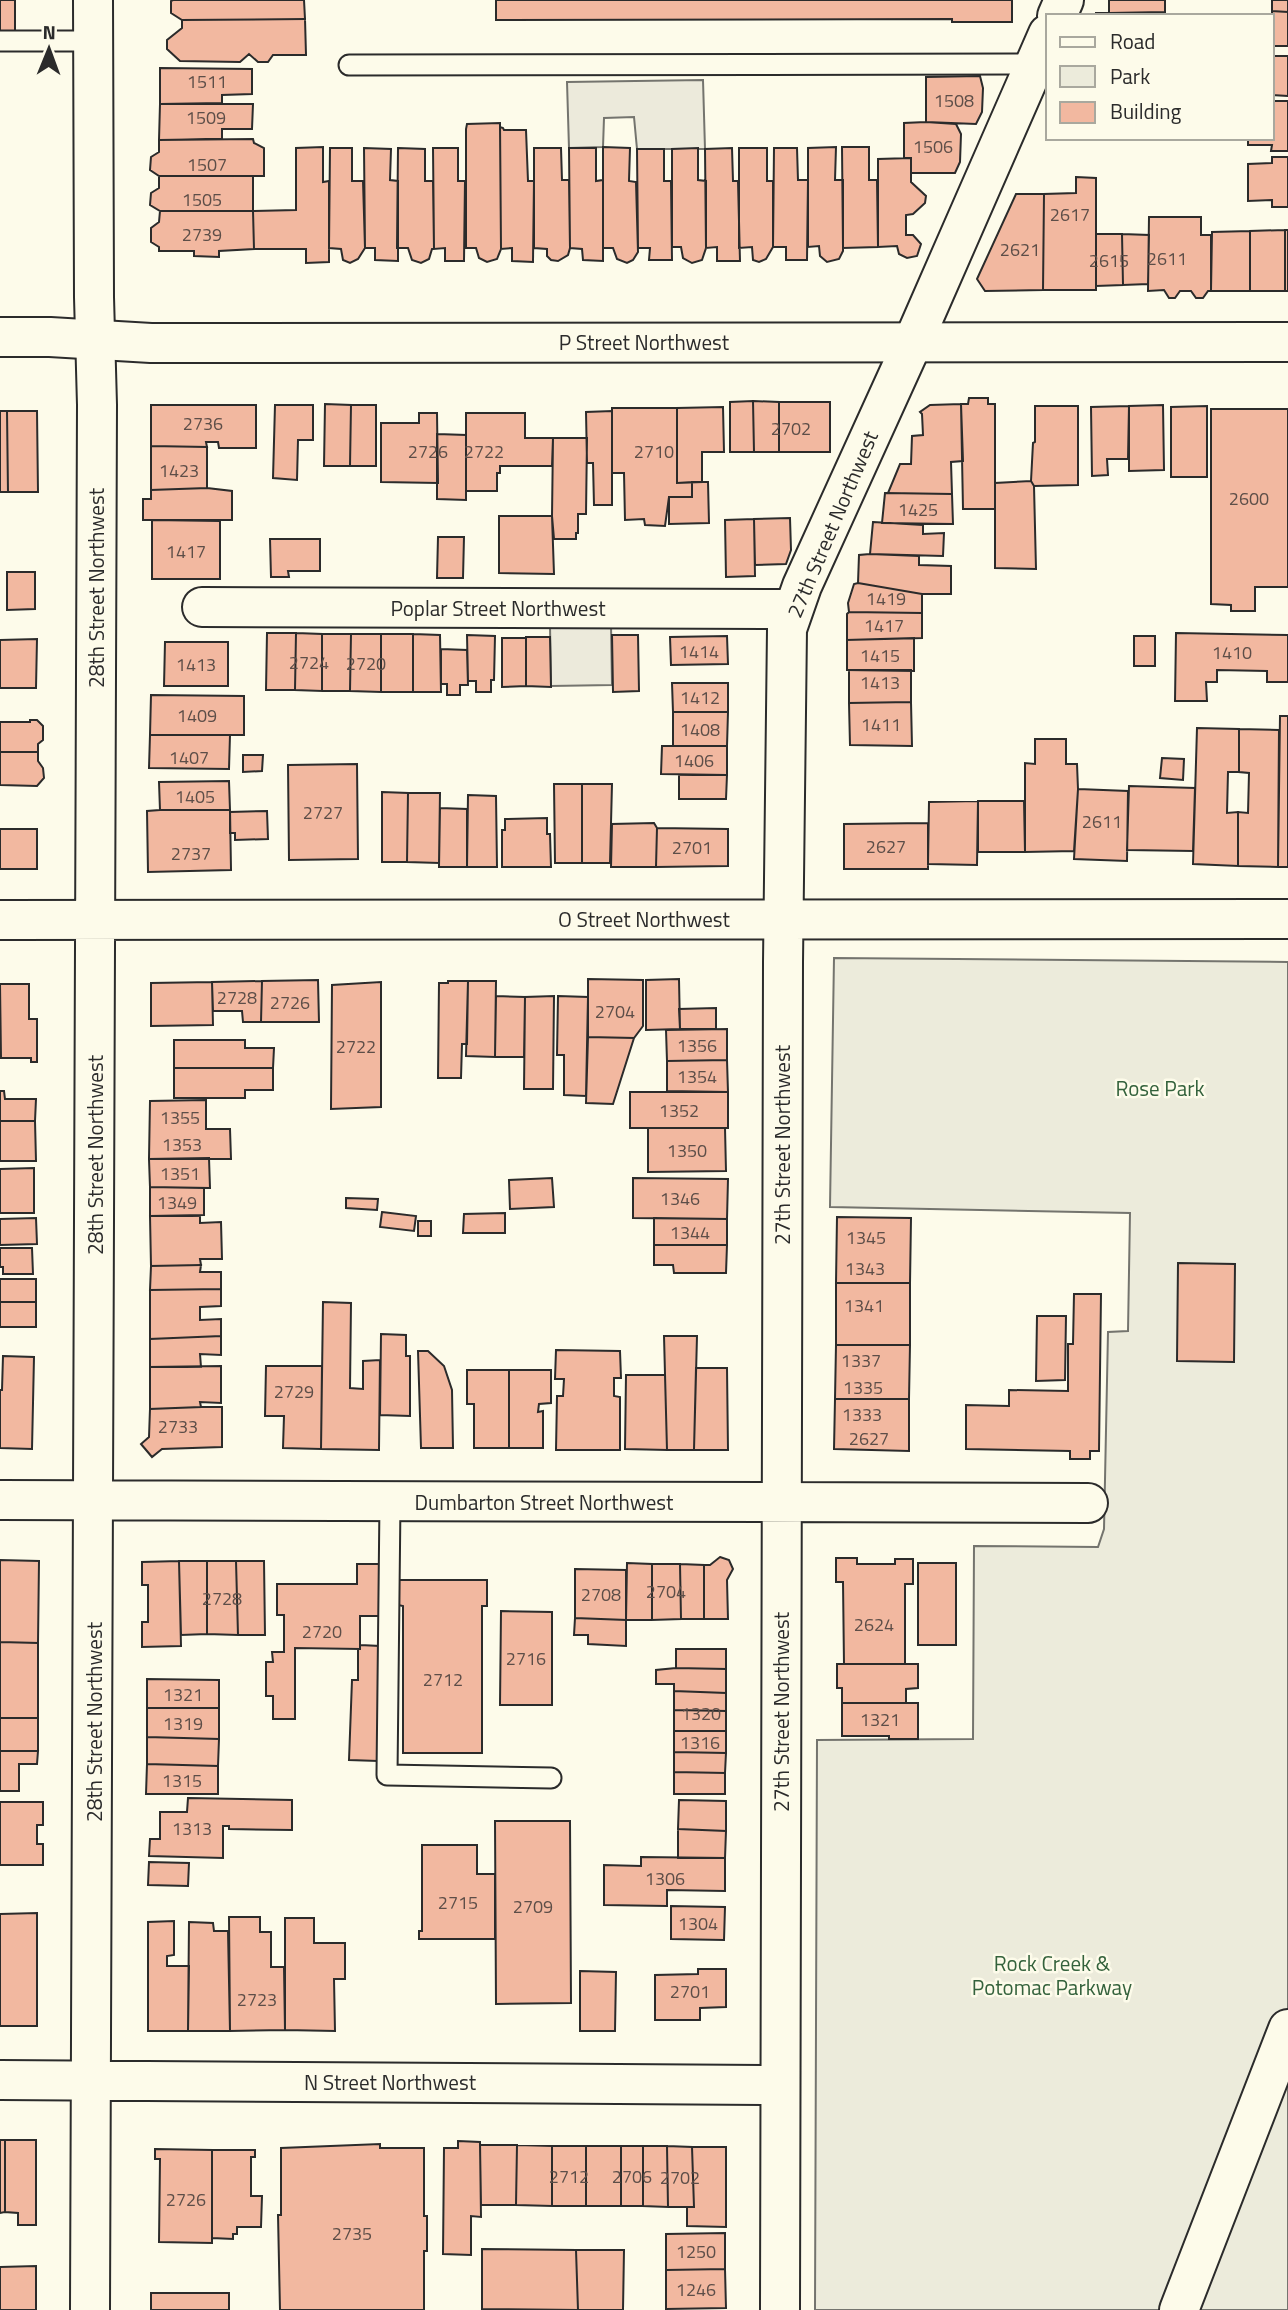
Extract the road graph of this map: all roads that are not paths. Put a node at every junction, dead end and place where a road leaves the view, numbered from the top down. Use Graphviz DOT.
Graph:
graph roads {
  1 [pos="93,0"];
  2 [pos="0,41"];
  3 [pos="94,41"];
  4 [pos="1041,49"];
  5 [pos="349,65"];
  6 [pos="0,337"];
  7 [pos="95,340"];
  8 [pos="913,342"];
  9 [pos="1288,342"];
  10 [pos="202,607"];
  11 [pos="793,609"];
  12 [pos="783,918"];
  13 [pos="1288,919"];
  14 [pos="0,920"];
  15 [pos="95,920"];
  16 [pos="0,1500"];
  17 [pos="95,1501"];
  18 [pos="390,1502"];
  19 [pos="781,1502"];
  20 [pos="1088,1503"];
  21 [pos="551,1777"];
  22 [pos="1288,2029"];
  23 [pos="0,2080"];
  24 [pos="91,2080"];
  25 [pos="780,2085"];
  26 [pos="90,2310"];
  27 [pos="780,2310"];
  28 [pos="1179,2310"];
  1 -- 3 [label="street, 28th Street Northwest"];
  2 -- 3 [label="lane"];
  3 -- 7 [label="street, 28th Street Northwest"];
  4 -- 5 [label="lane"];
  4 -- 8 [label="street, 27th Street Northwest"];
  6 -- 7 [label="street, P Street Northwest"];
  7 -- 8 [label="street, P Street Northwest"];
  7 -- 15 [label="street, 28th Street Northwest"];
  8 -- 9 [label="street, P Street Northwest"];
  8 -- 11 [label="street, 27th Street Northwest"];
  10 -- 11 [label="street, Poplar Street Northwest"];
  11 -- 12 [label="street, 27th Street Northwest"];
  12 -- 13 [label="street, O Street Northwest"];
  12 -- 15 [label="street, O Street Northwest"];
  12 -- 19 [label="street, 27th Street Northwest"];
  14 -- 15 [label="street, O Street Northwest"];
  15 -- 17 [label="street, 28th Street Northwest"];
  16 -- 17 [label="street, Dumbarton Street Northwest"];
  17 -- 18 [label="street, Dumbarton Street Northwest"];
  17 -- 24 [label="street, 28th Street Northwest"];
  18 -- 19 [label="street, Dumbarton Street Northwest"];
  18 -- 21 [label="lane"];
  19 -- 20 [label="street, Dumbarton Street Northwest"];
  19 -- 25 [label="street, 27th Street Northwest"];
  22 -- 28 [label="street"];
  23 -- 24 [label="street, N Street Northwest"];
  24 -- 25 [label="street, N Street Northwest"];
  24 -- 26 [label="street, 28th Street Northwest"];
  25 -- 27 [label="street, 27th Street Northwest"];
}
